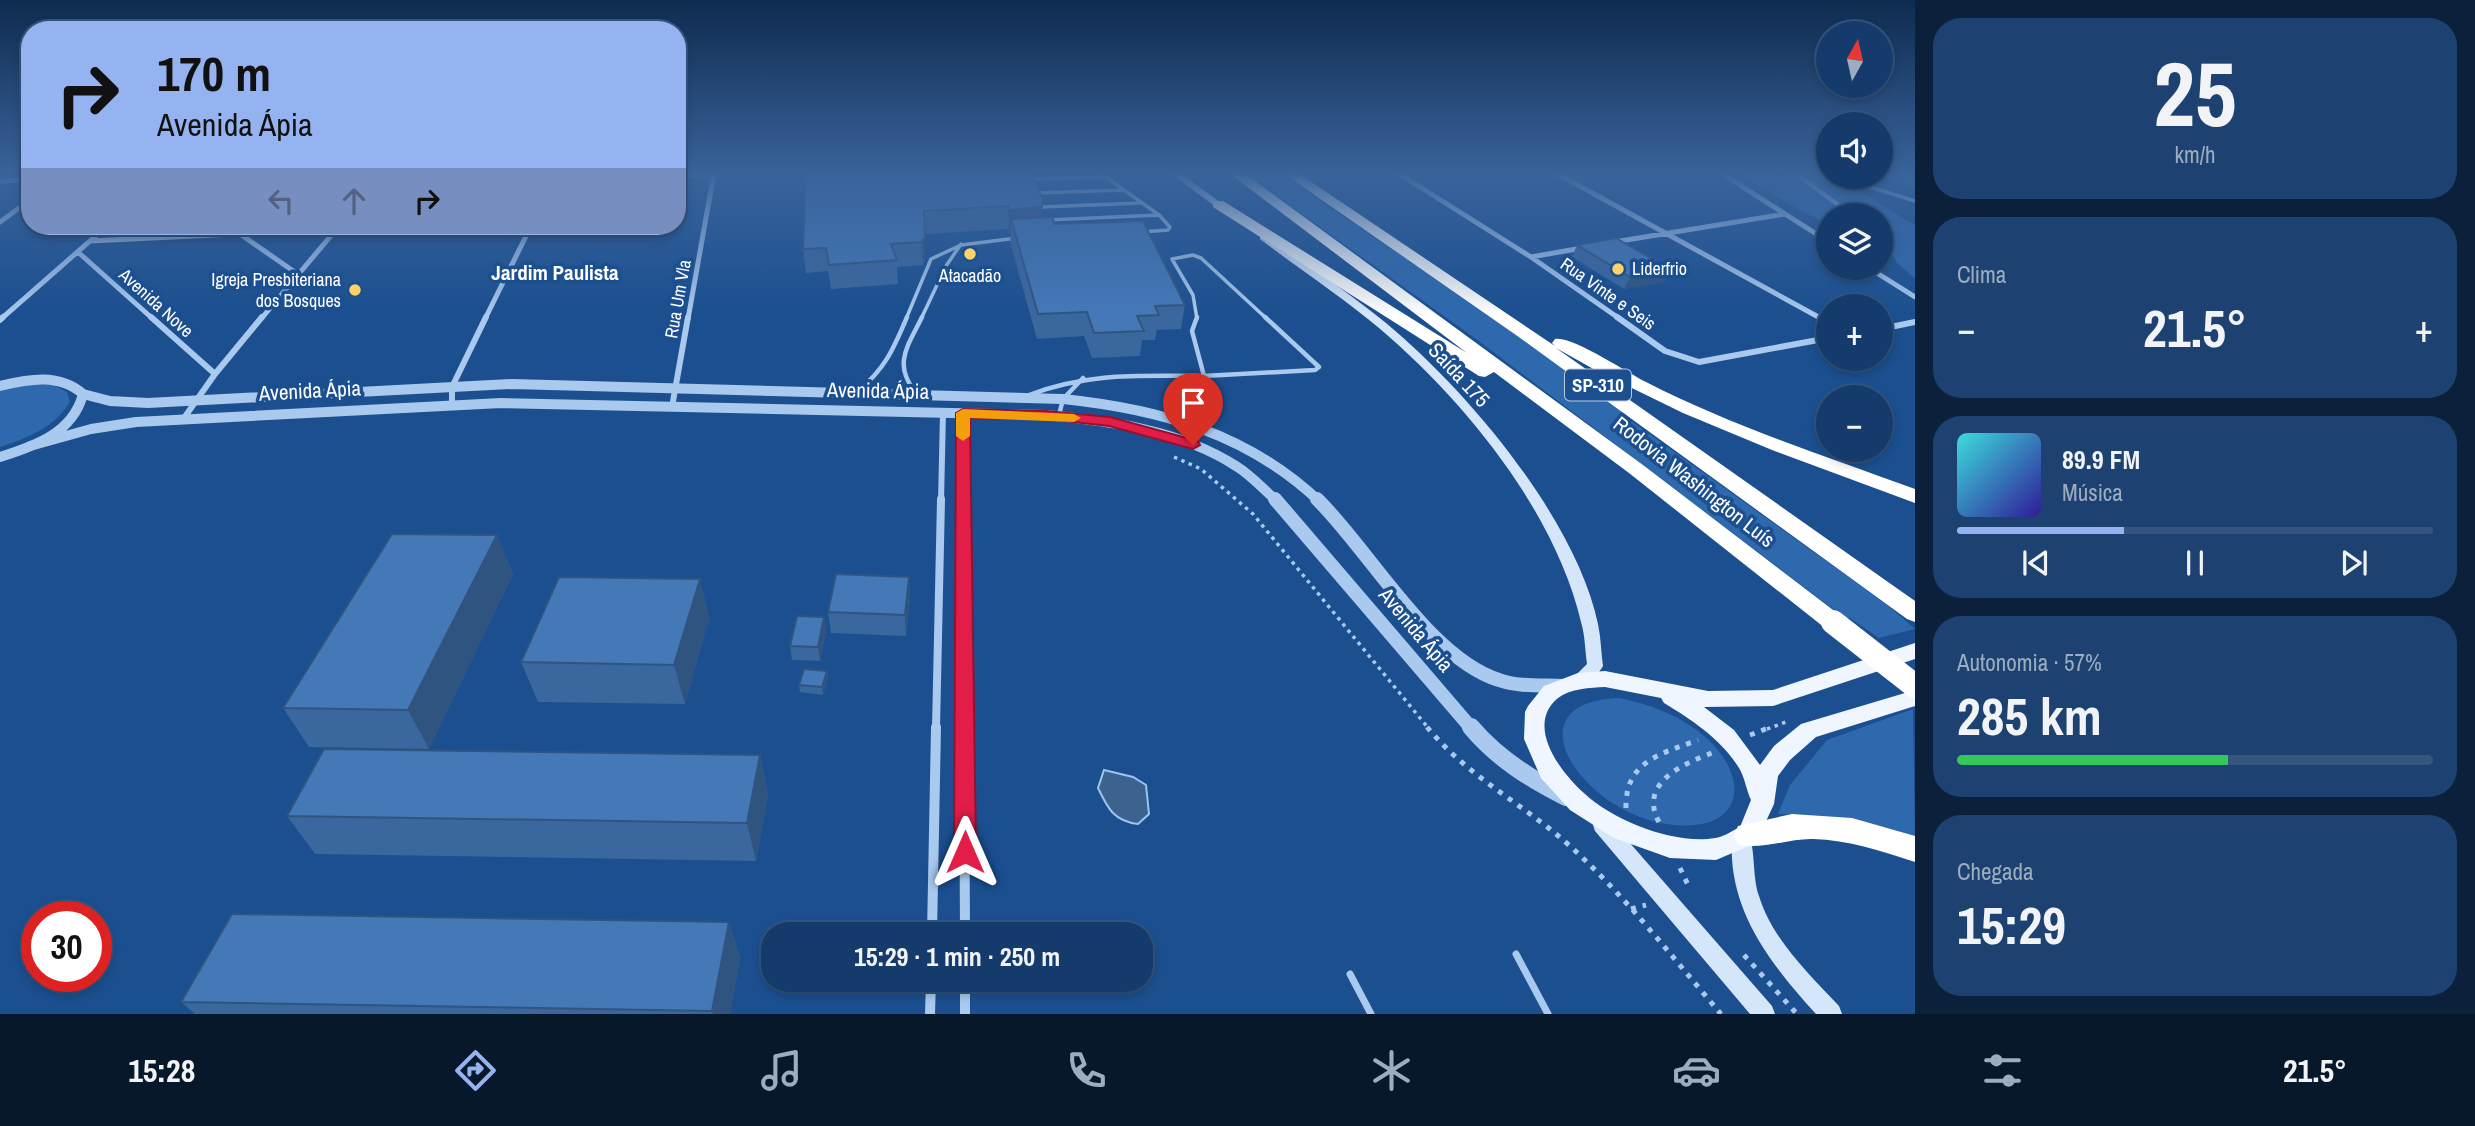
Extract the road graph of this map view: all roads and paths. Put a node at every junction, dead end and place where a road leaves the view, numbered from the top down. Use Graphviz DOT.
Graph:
graph roads {
  1 [pos="706,220"];
  2 [pos="1045,220"];
  3 [pos="1164,220"];
  4 [pos="1240,220"];
  5 [pos="1245,220"];
  6 [pos="1302,220"];
  7 [pos="1361,220"];
  8 [pos="1473,220"];
  9 [pos="1640,220"];
  10 [pos="1744,220"];
  11 [pos="1795,220"];
  12 [pos="1045,232"];
  13 [pos="1139,232"];
  14 [pos="1662,233"];
  15 [pos="1816,234"];
  16 [pos="97,235"];
  17 [pos="218,235"];
  18 [pos="240,235"];
  19 [pos="331,235"];
  20 [pos="527,235"];
  21 [pos="1027,237"];
  22 [pos="90,241"];
  23 [pos="1396,243"];
  24 [pos="1609,243"];
  25 [pos="961,244"];
  26 [pos="1583,248"];
  27 [pos="79,253"];
  28 [pos="1531,257"];
  29 [pos="299,275"];
  30 [pos="1887,280"];
  31 [pos="1915,298"];
  32 [pos="1816,316"];
  33 [pos="0,320"];
  34 [pos="1915,322"];
  35 [pos="1893,326"];
  36 [pos="1816,340"];
  37 [pos="215,374"];
  38 [pos="1205,376"];
  39 [pos="1083,378"];
  40 [pos="0,386"];
  41 [pos="452,387"];
  42 [pos="677,389"];
  43 [pos="83,394"];
  44 [pos="856,394"];
  45 [pos="919,395"];
  46 [pos="1022,398"];
  47 [pos="1063,399"];
  48 [pos="198,401"];
  49 [pos="452,405"];
  50 [pos="672,407"];
  51 [pos="943,413"];
  52 [pos="963,413"];
  53 [pos="1059,416"];
  54 [pos="184,418"];
  55 [pos="30,446"];
  56 [pos="1164,453"];
  57 [pos="0,457"];
  58 [pos="1636,469"];
  59 [pos="1915,496"];
  60 [pos="1908,608"];
  61 [pos="1915,651"];
  62 [pos="1571,684"];
  63 [pos="1634,684"];
  64 [pos="1915,686"];
  65 [pos="1915,698"];
  66 [pos="1762,804"];
  67 [pos="1584,806"];
  68 [pos="1744,837"];
  69 [pos="1915,849"];
  70 [pos="1676,877"];
  71 [pos="1693,897"];
  72 [pos="932,922"];
  73 [pos="965,922"];
  74 [pos="1736,945"];
  75 [pos="1516,954"];
  76 [pos="1350,974"];
  77 [pos="931,992"];
  78 [pos="965,992"];
  79 [pos="930,1014"];
  80 [pos="965,1014"];
  81 [pos="1371,1014"];
  82 [pos="1548,1014"];
  83 [pos="1721,1014"];
  84 [pos="1764,1014"];
  85 [pos="1797,1014"];
  86 [pos="1831,1014"];
  1 -- 42 [label="street, Rua Um Vla"];
  2 -- 12 [label="lane"];
  3 -- 13 [label="lane"];
  4 -- 62 [label="main road, Saída 175"];
  5 -- 58 [label="highway"];
  6 -- 58 [label="highway, Rodovia Washington Luís / SP-310"];
  7 -- 23 [label="highway, Rodovia Washington Luís / SP-310"];
  8 -- 28 [label="street, Rua Vinte e Seis"];
  9 -- 14 [label="street"];
  10 -- 14 [label="street"];
  11 -- 15 [label="street"];
  14 -- 24 [label="street"];
  14 -- 32 [label="street"];
  16 -- 22 [label="street"];
  17 -- 22 [label="street"];
  18 -- 29 [label="street"];
  19 -- 29 [label="street"];
  20 -- 41 [label="street"];
  21 -- 25 [label="lane"];
  22 -- 27 [label="street"];
  23 -- 59 [label="highway"];
  23 -- 60 [label="highway, Rodovia Washington Luís / SP-310"];
  25 -- 44 [label="lane"];
  25 -- 45 [label="lane"];
  26 -- 28 [label="street"];
  27 -- 33 [label="street"];
  27 -- 37 [label="street, Avenida Nove"];
  28 -- 36 [label="street, Rua Vinte e Seis"];
  29 -- 37 [label="street"];
  30 -- 31 [label="street"];
  34 -- 35 [label="street"];
  37 -- 48 [label="street"];
  38 -- 38 [label="lane"];
  38 -- 39 [label="lane"];
  39 -- 46 [label="lane"];
  39 -- 47 [label="lane"];
  40 -- 43 [label="street, Avenida Ápia"];
  41 -- 42 [label="street, Avenida Ápia"];
  41 -- 48 [label="street, Avenida Ápia"];
  41 -- 49 [label="street"];
  42 -- 44 [label="street, Avenida Ápia"];
  42 -- 50 [label="street, Rua Um Vla"];
  43 -- 48 [label="street, Avenida Ápia"];
  43 -- 55 [label="street"];
  44 -- 45 [label="street, Avenida Ápia"];
  45 -- 46 [label="street, Avenida Ápia"];
  46 -- 47 [label="street, Avenida Ápia"];
  47 -- 53 [label="lane"];
  47 -- 62 [label="street, Avenida Ápia"];
  48 -- 54 [label="street"];
  49 -- 50 [label="street, Avenida Ápia"];
  49 -- 54 [label="street, Avenida Ápia"];
  50 -- 51 [label="street, Avenida Ápia"];
  51 -- 52 [label="street, Avenida Ápia"];
  51 -- 72 [label="street"];
  52 -- 53 [label="street, Avenida Ápia"];
  52 -- 73 [label="street"];
  53 -- 67 [label="street, Avenida Ápia"];
  54 -- 55 [label="street, Avenida Ápia"];
  55 -- 57 [label="street"];
  56 -- 83 [label="path"];
  58 -- 64 [label="highway, Rodovia Washington Luís / SP-310, bridge"];
  61 -- 63 [label="main road"];
  62 -- 63 [label="main road"];
  62 -- 67 [label="main road"];
  63 -- 66 [label="main road"];
  65 -- 66 [label="main road"];
  66 -- 68 [label="main road"];
  67 -- 68 [label="main road"];
  67 -- 84 [label="main road"];
  68 -- 69 [label="highway"];
  68 -- 86 [label="main road"];
  70 -- 71 [label="path"];
  74 -- 85 [label="path"];
  75 -- 82 [label="lane"];
  76 -- 81 [label="lane"];
  77 -- 79 [label="street"];
  78 -- 80 [label="street"];
}
